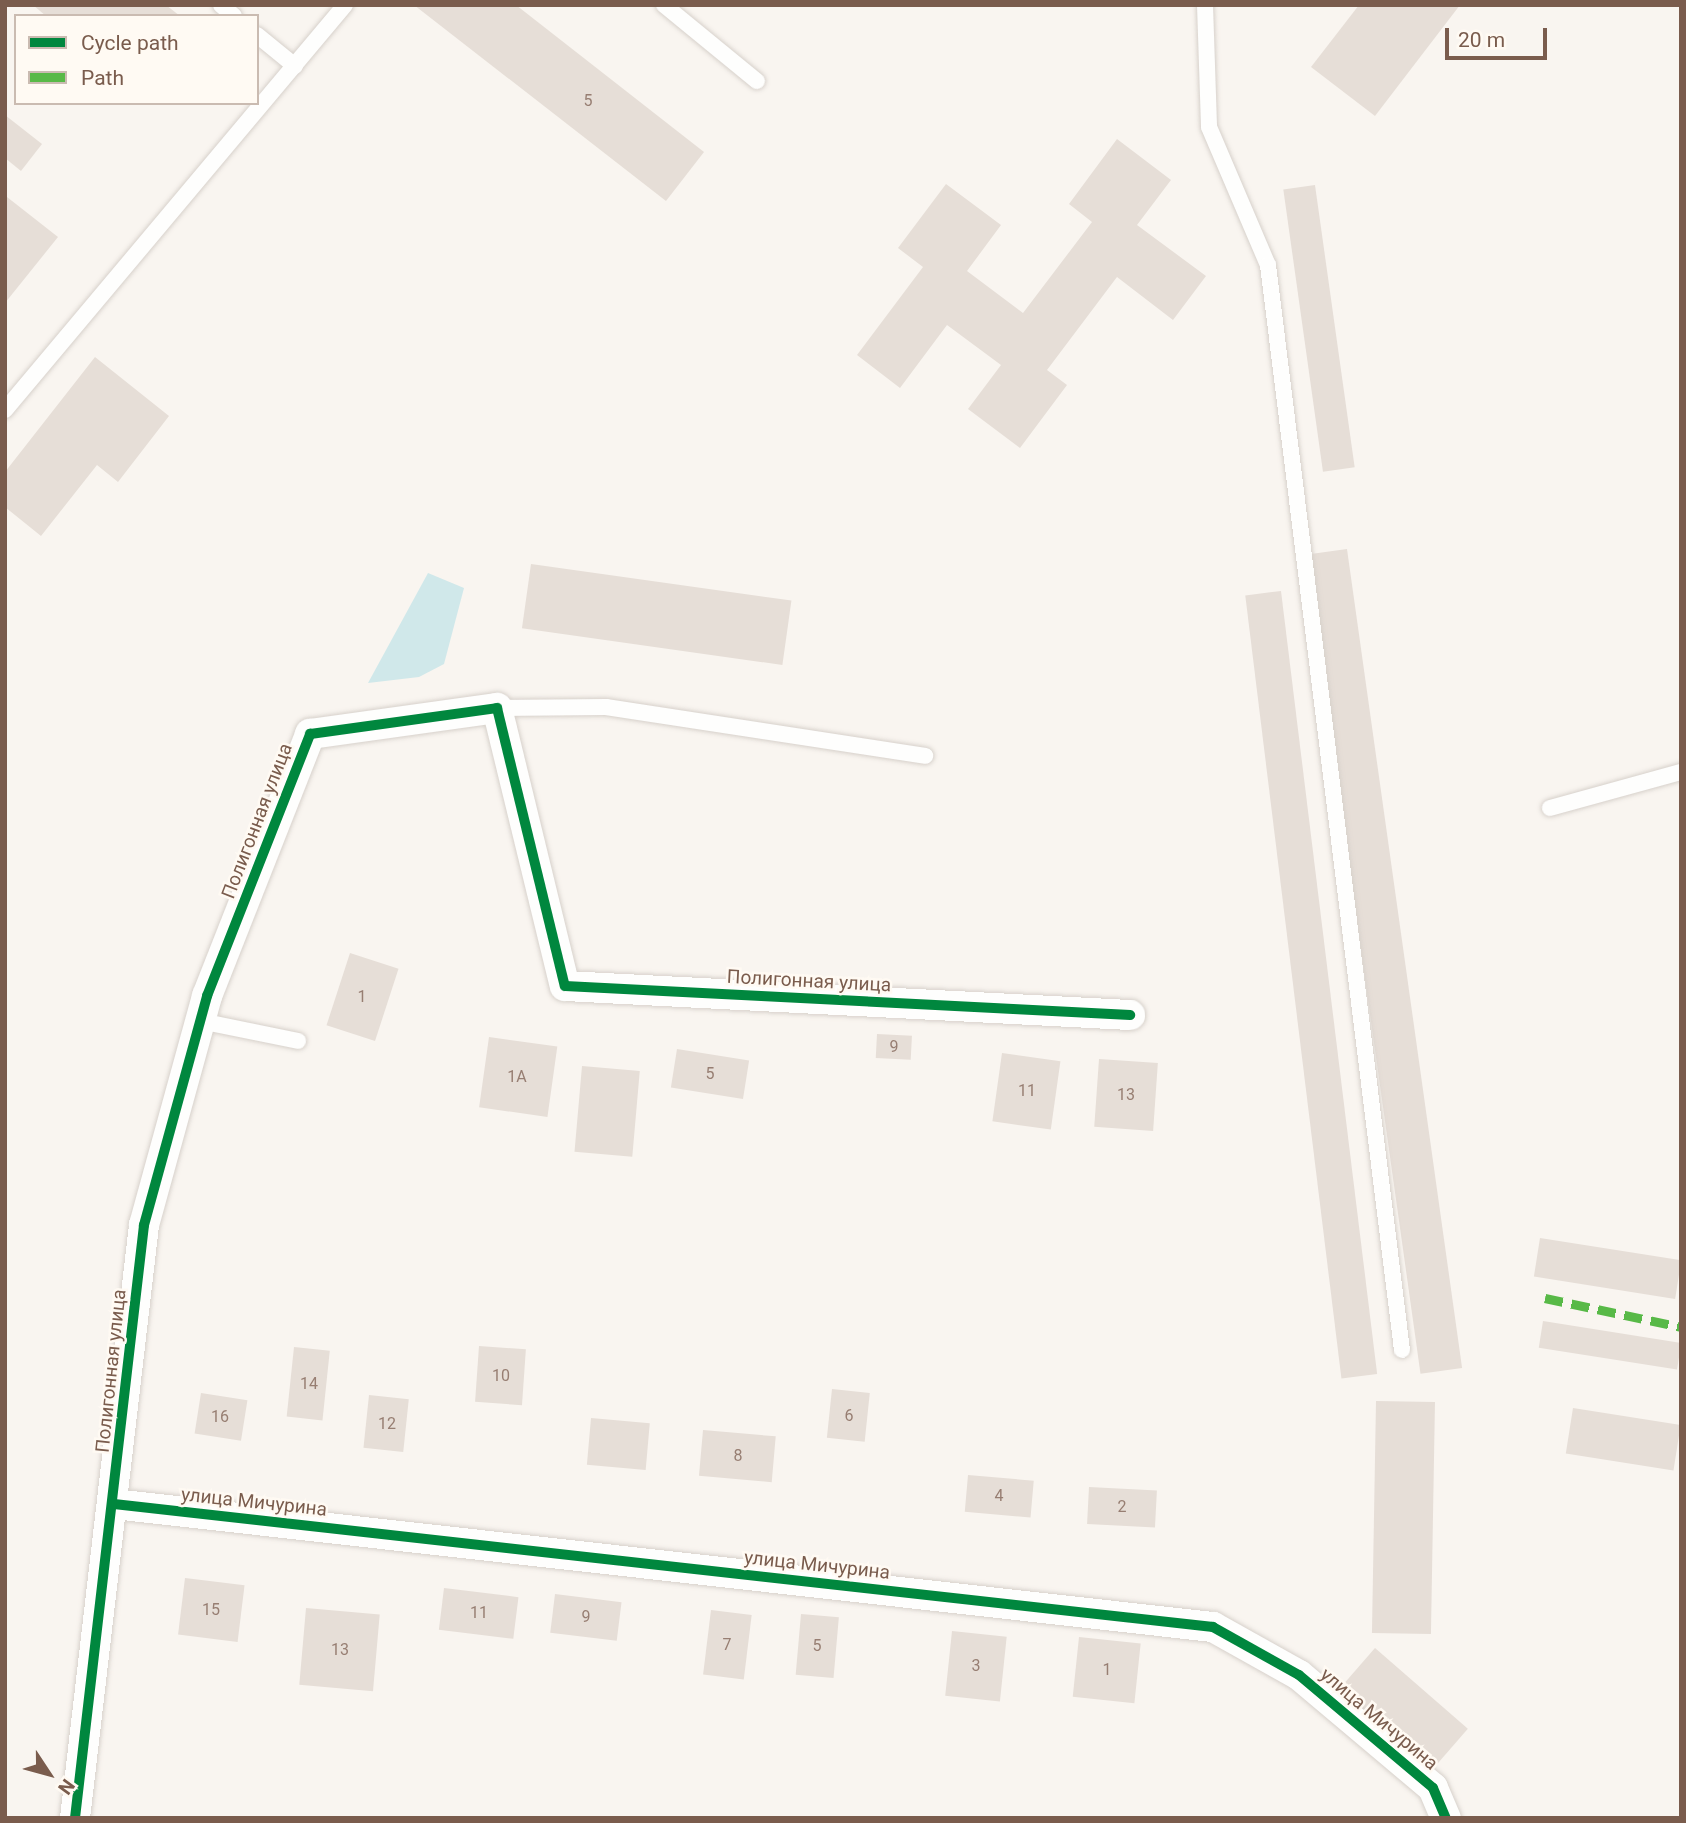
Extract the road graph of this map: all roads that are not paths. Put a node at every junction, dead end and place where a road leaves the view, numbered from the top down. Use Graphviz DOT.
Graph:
graph roads {
  1 [pos="664,5"];
  2 [pos="1205,5"];
  3 [pos="338,8"];
  4 [pos="259,37"];
  5 [pos="295,65"];
  6 [pos="757,81"];
  7 [pos="5,411"];
  8 [pos="497,708"];
  9 [pos="925,756"];
  10 [pos="1681,772"];
  11 [pos="1550,808"];
  12 [pos="1130,1016"];
  13 [pos="200,1021"];
  14 [pos="298,1041"];
  15 [pos="1402,1350"];
  16 [pos="114,1504"];
  17 [pos="75,1818"];
  18 [pos="1446,1818"];
  1 -- 6 [label="lane"];
  2 -- 15 [label="lane"];
  3 -- 5 [label="lane"];
  4 -- 5 [label="lane"];
  5 -- 7 [label="lane"];
  8 -- 9 [label="lane"];
  8 -- 12 [label="street, Полигонная улица"];
  8 -- 13 [label="street, Полигонная улица"];
  10 -- 11 [label="lane"];
  13 -- 14 [label="lane"];
  13 -- 16 [label="street, Полигонная улица"];
  16 -- 17 [label="street, Полигонная улица"];
  16 -- 18 [label="street, улица Мичурина"];
}
